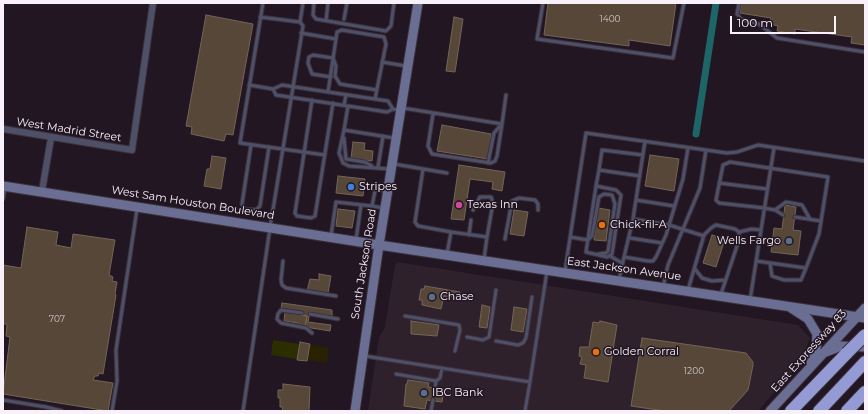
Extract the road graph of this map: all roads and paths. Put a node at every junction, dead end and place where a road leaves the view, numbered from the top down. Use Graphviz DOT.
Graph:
graph roads {
  1 [pos="153,3"];
  2 [pos="263,3"];
  3 [pos="303,3"];
  4 [pos="314,3"];
  5 [pos="328,3"];
  6 [pos="347,3"];
  7 [pos="394,3"];
  8 [pos="416,3"];
  9 [pos="543,3"];
  10 [pos="684,3"];
  11 [pos="739,3"];
  12 [pos="260,17"];
  13 [pos="344,19"];
  14 [pos="326,21"];
  15 [pos="300,22"];
  16 [pos="301,34"];
  17 [pos="336,39"];
  18 [pos="865,52"];
  19 [pos="333,58"];
  20 [pos="382,62"];
  21 [pos="408,66"];
  22 [pos="331,77"];
  23 [pos="250,85"];
  24 [pos="293,86"];
  25 [pos="273,89"];
  26 [pos="377,90"];
  27 [pos="328,92"];
  28 [pos="346,95"];
  29 [pos="506,95"];
  30 [pos="292,97"];
  31 [pos="312,100"];
  32 [pos="375,100"];
  33 [pos="333,103"];
  34 [pos="346,106"];
  35 [pos="398,109"];
  36 [pos="433,114"];
  37 [pos="502,124"];
  38 [pos="3,130"];
  39 [pos="344,130"];
  40 [pos="383,136"];
  41 [pos="51,138"];
  42 [pos="396,138"];
  43 [pos="645,142"];
  44 [pos="251,145"];
  45 [pos="269,147"];
  46 [pos="688,148"];
  47 [pos="774,148"];
  48 [pos="284,150"];
  49 [pos="706,150"];
  50 [pos="304,152"];
  51 [pos="325,155"];
  52 [pos="643,155"];
  53 [pos="865,161"];
  54 [pos="488,163"];
  55 [pos="376,167"];
  56 [pos="392,167"];
  57 [pos="770,168"];
  58 [pos="423,169"];
  59 [pos="599,170"];
  60 [pos="447,173"];
  61 [pos="640,176"];
  62 [pos="718,183"];
  63 [pos="4,186"];
  64 [pos="596,186"];
  65 [pos="767,189"];
  66 [pos="42,191"];
  67 [pos="388,191"];
  68 [pos="3,199"];
  69 [pos="636,200"];
  70 [pos="361,205"];
  71 [pos="372,206"];
  72 [pos="674,206"];
  73 [pos="137,207"];
  74 [pos="385,208"];
  75 [pos="764,208"];
  76 [pos="473,210"];
  77 [pos="538,210"];
  78 [pos="775,210"];
  79 [pos="354,213"];
  80 [pos="360,214"];
  81 [pos="783,215"];
  82 [pos="795,217"];
  83 [pos="354,219"];
  84 [pos="633,219"];
  85 [pos="810,219"];
  86 [pos="359,220"];
  87 [pos="472,220"];
  88 [pos="821,221"];
  89 [pos="669,224"];
  90 [pos="352,226"];
  91 [pos="358,227"];
  92 [pos="270,228"];
  93 [pos="683,229"];
  94 [pos="761,230"];
  95 [pos="451,232"];
  96 [pos="739,232"];
  97 [pos="469,235"];
  98 [pos="704,236"];
  99 [pos="570,237"];
  100 [pos="330,238"];
  101 [pos="487,238"];
  102 [pos="630,238"];
  103 [pos="505,239"];
  104 [pos="588,240"];
  105 [pos="356,242"];
  106 [pos="662,243"];
  107 [pos="379,245"];
  108 [pos="598,254"];
  109 [pos="446,255"];
  110 [pos="610,256"];
  111 [pos="624,257"];
  112 [pos="283,261"];
  113 [pos="483,261"];
  114 [pos="756,262"];
  115 [pos="622,263"];
  116 [pos="770,264"];
  117 [pos="806,268"];
  118 [pos="695,269"];
  119 [pos="547,270"];
  120 [pos="564,273"];
  121 [pos="725,280"];
  122 [pos="618,281"];
  123 [pos="663,288"];
  124 [pos="496,290"];
  125 [pos="688,291"];
  126 [pos="336,296"];
  127 [pos="720,296"];
  128 [pos="532,297"];
  129 [pos="750,300"];
  130 [pos="788,306"];
  131 [pos="865,308"];
  132 [pos="302,313"];
  133 [pos="310,314"];
  134 [pos="405,316"];
  135 [pos="861,317"];
  136 [pos="338,319"];
  137 [pos="312,333"];
  138 [pos="865,335"];
  139 [pos="467,337"];
  140 [pos="496,342"];
  141 [pos="865,347"];
  142 [pos="455,351"];
  143 [pos="823,353"];
  144 [pos="363,355"];
  145 [pos="864,363"];
  146 [pos="442,368"];
  147 [pos="809,368"];
  148 [pos="396,374"];
  149 [pos="436,381"];
  150 [pos="530,382"];
  151 [pos="435,388"];
  152 [pos="865,392"];
  153 [pos="3,400"];
  154 [pos="433,400"];
  155 [pos="62,411"];
  156 [pos="112,411"];
  157 [pos="243,411"];
  158 [pos="355,411"];
  159 [pos="431,411"];
  160 [pos="525,411"];
  161 [pos="770,411"];
  162 [pos="791,411"];
  163 [pos="819,411"];
  164 [pos="847,411"];
  1 -- 41 [label="street, West Madrid Street"];
  2 -- 12 [label="lane"];
  3 -- 15 [label="lane"];
  4 -- 14 [label="lane"];
  5 -- 14 [label="lane"];
  6 -- 13 [label="lane"];
  7 -- 14 [label="lane"];
  8 -- 21 [label="street, South Jackson Road"];
  9 -- 10 [label="lane"];
  11 -- 18 [label="lane"];
  12 -- 15 [label="lane"];
  12 -- 23 [label="lane"];
  15 -- 16 [label="lane"];
  16 -- 17 [label="lane"];
  16 -- 24 [label="lane"];
  17 -- 19 [label="lane"];
  17 -- 20 [label="lane"];
  19 -- 22 [label="lane"];
  19 -- 22 [label="lane"];
  19 -- 26 [label="lane"];
  20 -- 21 [label="lane"];
  20 -- 26 [label="lane"];
  21 -- 35 [label="street, South Jackson Road"];
  22 -- 27 [label="lane"];
  23 -- 25 [label="lane"];
  23 -- 44 [label="lane"];
  24 -- 25 [label="lane"];
  24 -- 27 [label="lane"];
  24 -- 30 [label="lane"];
  25 -- 30 [label="lane"];
  26 -- 32 [label="lane"];
  27 -- 28 [label="lane"];
  28 -- 32 [label="lane"];
  28 -- 34 [label="lane"];
  29 -- 37 [label="lane"];
  30 -- 31 [label="lane"];
  30 -- 48 [label="lane"];
  31 -- 33 [label="lane"];
  31 -- 50 [label="lane"];
  32 -- 35 [label="lane"];
  33 -- 34 [label="lane"];
  33 -- 51 [label="lane"];
  34 -- 35 [label="lane"];
  34 -- 39 [label="lane"];
  35 -- 36 [label="lane"];
  35 -- 42 [label="street, South Jackson Road"];
  36 -- 37 [label="lane"];
  36 -- 54 [label="lane"];
  37 -- 54 [label="lane"];
  37 -- 54 [label="lane"];
  38 -- 41 [label="street, West Madrid Street"];
  39 -- 40 [label="lane"];
  39 -- 55 [label="lane"];
  39 -- 55 [label="lane"];
  40 -- 42 [label="lane"];
  40 -- 55 [label="lane"];
  41 -- 66 [label="street"];
  42 -- 56 [label="street, South Jackson Road"];
  43 -- 46 [label="lane"];
  43 -- 52 [label="lane"];
  43 -- 99 [label="lane"];
  44 -- 45 [label="lane"];
  44 -- 45 [label="lane"];
  45 -- 48 [label="lane"];
  46 -- 49 [label="lane"];
  46 -- 72 [label="lane"];
  47 -- 49 [label="lane"];
  47 -- 53 [label="lane"];
  47 -- 57 [label="lane"];
  48 -- 50 [label="lane"];
  48 -- 92 [label="lane"];
  49 -- 93 [label="lane"];
  50 -- 51 [label="lane"];
  50 -- 51 [label="lane"];
  52 -- 59 [label="lane"];
  52 -- 61 [label="lane"];
  55 -- 56 [label="lane"];
  56 -- 58 [label="lane"];
  56 -- 67 [label="street, South Jackson Road"];
  57 -- 62 [label="lane"];
  57 -- 65 [label="lane"];
  57 -- 88 [label="lane"];
  58 -- 60 [label="lane"];
  58 -- 95 [label="lane"];
  59 -- 61 [label="lane"];
  59 -- 64 [label="lane"];
  61 -- 69 [label="lane"];
  62 -- 65 [label="lane"];
  62 -- 75 [label="lane"];
  63 -- 66 [label="street, West Sam Houston Boulevard"];
  63 -- 68 [label="lane"];
  64 -- 104 [label="lane"];
  64 -- 110 [label="lane"];
  65 -- 75 [label="lane"];
  66 -- 73 [label="street, West Sam Houston Boulevard"];
  67 -- 71 [label="lane"];
  67 -- 74 [label="street, South Jackson Road"];
  69 -- 72 [label="lane"];
  69 -- 84 [label="lane"];
  70 -- 71 [label="lane"];
  70 -- 80 [label="lane"];
  70 -- 100 [label="lane"];
  71 -- 74 [label="lane"];
  72 -- 89 [label="lane"];
  73 -- 92 [label="street, West Sam Houston Boulevard"];
  73 -- 156 [label="lane"];
  74 -- 107 [label="street, South Jackson Road"];
  75 -- 78 [label="lane"];
  75 -- 94 [label="lane"];
  76 -- 101 [label="lane"];
  77 -- 103 [label="lane"];
  78 -- 81 [label="lane"];
  78 -- 85 [label="lane"];
  79 -- 80 [label="lane"];
  80 -- 86 [label="lane"];
  82 -- 85 [label="lane"];
  83 -- 86 [label="lane"];
  84 -- 89 [label="lane"];
  84 -- 102 [label="lane"];
  85 -- 88 [label="lane"];
  86 -- 91 [label="lane"];
  87 -- 97 [label="lane"];
  88 -- 117 [label="lane"];
  89 -- 93 [label="lane"];
  89 -- 106 [label="lane"];
  90 -- 91 [label="lane"];
  91 -- 105 [label="lane"];
  92 -- 100 [label="street, West Sam Houston Boulevard"];
  92 -- 157 [label="lane"];
  93 -- 98 [label="lane"];
  93 -- 123 [label="lane"];
  94 -- 96 [label="lane"];
  94 -- 114 [label="lane"];
  95 -- 97 [label="lane"];
  95 -- 109 [label="lane"];
  96 -- 98 [label="lane"];
  96 -- 121 [label="lane"];
  97 -- 101 [label="lane"];
  98 -- 118 [label="lane"];
  99 -- 104 [label="lane"];
  99 -- 120 [label="lane"];
  100 -- 105 [label="street, West Sam Houston Boulevard"];
  101 -- 113 [label="lane"];
  102 -- 106 [label="lane"];
  102 -- 111 [label="lane"];
  104 -- 108 [label="lane"];
  104 -- 108 [label="lane"];
  105 -- 107 [label="street, West Sam Houston Boulevard"];
  106 -- 111 [label="lane"];
  107 -- 109 [label="street, East Jackson Avenue"];
  107 -- 144 [label="street, South Jackson Road"];
  108 -- 110 [label="lane"];
  109 -- 113 [label="street, East Jackson Avenue"];
  110 -- 115 [label="lane"];
  111 -- 115 [label="lane"];
  112 -- 126 [label="lane"];
  113 -- 119 [label="street, East Jackson Avenue"];
  114 -- 116 [label="lane"];
  114 -- 129 [label="lane"];
  115 -- 122 [label="lane"];
  116 -- 117 [label="lane"];
  116 -- 117 [label="lane"];
  118 -- 121 [label="lane"];
  118 -- 125 [label="lane"];
  119 -- 120 [label="street, East Jackson Avenue"];
  119 -- 150 [label="lane"];
  120 -- 122 [label="street, East Jackson Avenue"];
  121 -- 127 [label="lane"];
  122 -- 123 [label="street, East Jackson Avenue"];
  123 -- 125 [label="street, East Jackson Avenue"];
  124 -- 139 [label="lane"];
  125 -- 127 [label="street, East Jackson Avenue"];
  127 -- 129 [label="street, East Jackson Avenue"];
  128 -- 140 [label="lane"];
  129 -- 130 [label="street, East Jackson Avenue"];
  130 -- 135 [label="street, East Jackson Avenue"];
  130 -- 147 [label="street"];
  131 -- 135 [label="street, East Expressway 83"];
  132 -- 137 [label="lane"];
  133 -- 136 [label="lane"];
  134 -- 142 [label="lane"];
  135 -- 143 [label="street, East Expressway 83"];
  138 -- 162 [label="highway, bridge"];
  141 -- 143 [label="street"];
  143 -- 147 [label="street, East Expressway 83"];
  144 -- 146 [label="lane"];
  144 -- 158 [label="street, South Jackson Road"];
  145 -- 163 [label="highway"];
  146 -- 149 [label="lane"];
  146 -- 150 [label="lane"];
  147 -- 161 [label="street, East Expressway 83"];
  148 -- 149 [label="lane"];
  149 -- 151 [label="lane"];
  150 -- 160 [label="lane"];
  152 -- 164 [label="highway"];
  153 -- 155 [label="lane"];
  154 -- 159 [label="lane"];
}
